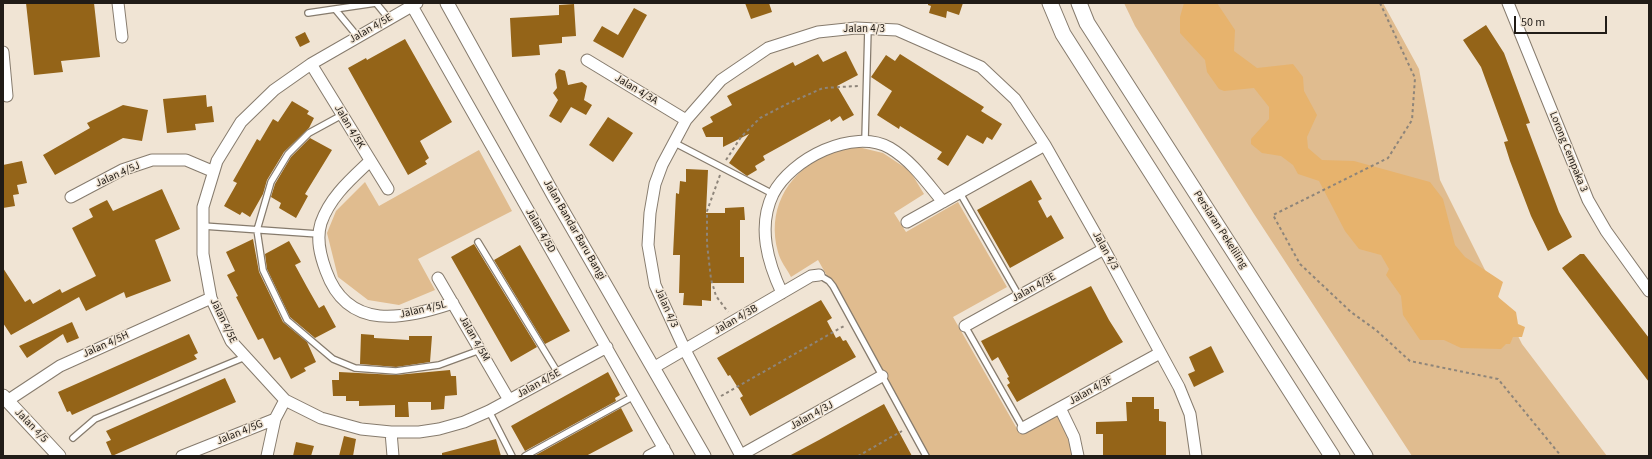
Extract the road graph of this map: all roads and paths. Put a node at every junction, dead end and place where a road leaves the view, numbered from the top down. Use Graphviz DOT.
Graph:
graph roads {
  1 [pos="118,3"];
  2 [pos="446,3"];
  3 [pos="1050,3"];
  4 [pos="1078,3"];
  5 [pos="1380,3"];
  6 [pos="1508,3"];
  7 [pos="414,4"];
  8 [pos="335,9"];
  9 [pos="308,13"];
  10 [pos="389,19"];
  11 [pos="868,28"];
  12 [pos="122,37"];
  13 [pos="358,37"];
  14 [pos="3,52"];
  15 [pos="586,60"];
  16 [pos="311,64"];
  17 [pos="865,86"];
  18 [pos="7,96"];
  19 [pos="342,115"];
  20 [pos="686,120"];
  21 [pos="865,140"];
  22 [pos="673,142"];
  23 [pos="1044,145"];
  24 [pos="370,161"];
  25 [pos="722,167"];
  26 [pos="212,171"];
  27 [pos="388,189"];
  28 [pos="960,193"];
  29 [pos="773,194"];
  30 [pos="71,197"];
  31 [pos="943,202"];
  32 [pos="907,222"];
  33 [pos="203,226"];
  34 [pos="257,230"];
  35 [pos="318,234"];
  36 [pos="478,242"];
  37 [pos="1104,249"];
  38 [pos="819,275"];
  39 [pos="438,278"];
  40 [pos="1649,291"];
  41 [pos="782,293"];
  42 [pos="1019,296"];
  43 [pos="211,298"];
  44 [pos="453,303"];
  45 [pos="730,315"];
  46 [pos="852,321"];
  47 [pos="965,326"];
  48 [pos="607,347"];
  49 [pos="480,350"];
  50 [pos="685,350"];
  51 [pos="1160,353"];
  52 [pos="245,357"];
  53 [pos="653,368"];
  54 [pos="558,373"];
  55 [pos="882,376"];
  56 [pos="634,396"];
  57 [pos="5,399"];
  58 [pos="285,400"];
  59 [pos="509,400"];
  60 [pos="712,401"];
  61 [pos="1060,408"];
  62 [pos="489,411"];
  63 [pos="275,419"];
  64 [pos="1023,428"];
  65 [pos="904,430"];
  66 [pos="391,432"];
  67 [pos="73,438"];
  68 [pos="666,452"];
  69 [pos="59,456"];
  70 [pos="182,456"];
  71 [pos="267,456"];
  72 [pos="393,456"];
  73 [pos="512,456"];
  74 [pos="525,456"];
  75 [pos="649,456"];
  76 [pos="704,456"];
  77 [pos="741,456"];
  78 [pos="858,456"];
  79 [pos="926,456"];
  80 [pos="1078,456"];
  81 [pos="1196,456"];
  82 [pos="1332,456"];
  83 [pos="1365,456"];
  84 [pos="1561,456"];
  1 -- 12 [label="street"];
  2 -- 53 [label="street, Jalan Bandar Baru Bangi"];
  3 -- 82 [label="main road"];
  4 -- 83 [label="main road, Persiaran Pekeliling"];
  5 -- 84 [label="path"];
  6 -- 40 [label="street, Lorong Cempaka 3"];
  7 -- 10 [label="street, Jalan 4/5E"];
  7 -- 48 [label="street, Jalan 4/5D"];
  8 -- 9 [label="lane"];
  8 -- 10 [label="lane"];
  8 -- 13 [label="lane"];
  10 -- 13 [label="street, Jalan 4/5E"];
  11 -- 17 [label="lane"];
  11 -- 20 [label="street, Jalan 4/3"];
  11 -- 23 [label="street, Jalan 4/3"];
  13 -- 16 [label="street, Jalan 4/5E"];
  14 -- 18 [label="street"];
  15 -- 20 [label="street, Jalan 4/3A"];
  16 -- 19 [label="street, Jalan 4/5K"];
  16 -- 26 [label="street, Jalan 4/5E"];
  17 -- 21 [label="lane"];
  17 -- 25 [label="path"];
  19 -- 24 [label="street, Jalan 4/5K"];
  19 -- 34 [label="lane"];
  20 -- 22 [label="street, Jalan 4/3"];
  21 -- 29 [label="street"];
  21 -- 31 [label="street"];
  22 -- 25 [label="lane"];
  22 -- 50 [label="street, Jalan 4/3"];
  23 -- 28 [label="street"];
  23 -- 37 [label="street, Jalan 4/3"];
  24 -- 27 [label="street, Jalan 4/5K"];
  24 -- 35 [label="street, Jalan 4/5L"];
  25 -- 29 [label="lane"];
  25 -- 45 [label="path"];
  26 -- 30 [label="street, Jalan 4/5J"];
  26 -- 33 [label="street, Jalan 4/5E"];
  28 -- 31 [label="street"];
  28 -- 42 [label="lane"];
  29 -- 41 [label="street"];
  31 -- 32 [label="street"];
  33 -- 34 [label="lane"];
  33 -- 43 [label="street, Jalan 4/5E"];
  34 -- 35 [label="lane"];
  34 -- 49 [label="lane"];
  35 -- 44 [label="street, Jalan 4/5L"];
  36 -- 54 [label="lane"];
  37 -- 42 [label="street, Jalan 4/3E"];
  37 -- 51 [label="street, Jalan 4/3"];
  38 -- 41 [label="street, Jalan 4/3B"];
  38 -- 46 [label="lane"];
  39 -- 44 [label="street, Jalan 4/5M"];
  41 -- 50 [label="street, Jalan 4/3B"];
  42 -- 47 [label="street, Jalan 4/3E"];
  43 -- 52 [label="street, Jalan 4/5E"];
  43 -- 57 [label="street, Jalan 4/5H"];
  44 -- 49 [label="street, Jalan 4/5M"];
  46 -- 55 [label="lane"];
  46 -- 60 [label="path"];
  47 -- 64 [label="lane"];
  48 -- 54 [label="street, Jalan 4/5E"];
  48 -- 56 [label="street, Jalan 4/5D"];
  49 -- 59 [label="street, Jalan 4/5M"];
  50 -- 53 [label="street, Jalan 4/3B"];
  50 -- 60 [label="street, Jalan 4/3"];
  51 -- 61 [label="street, Jalan 4/3F"];
  51 -- 81 [label="street, Jalan 4/3"];
  52 -- 58 [label="street, Jalan 4/5E"];
  52 -- 67 [label="lane"];
  53 -- 76 [label="street, Jalan Bandar Baru Bangi"];
  54 -- 59 [label="street, Jalan 4/5E"];
  55 -- 77 [label="street, Jalan 4/3J"];
  55 -- 79 [label="lane"];
  56 -- 68 [label="street, Jalan 4/5D"];
  56 -- 74 [label="lane"];
  57 -- 69 [label="street, Jalan 4/5"];
  58 -- 63 [label="street"];
  58 -- 66 [label="street, Jalan 4/5E"];
  59 -- 62 [label="street, Jalan 4/5E"];
  60 -- 77 [label="street, Jalan 4/3"];
  61 -- 64 [label="street, Jalan 4/3F"];
  61 -- 80 [label="street"];
  62 -- 66 [label="street, Jalan 4/5E"];
  62 -- 73 [label="lane"];
  63 -- 70 [label="street, Jalan 4/5G"];
  63 -- 71 [label="street"];
  65 -- 78 [label="path"];
  66 -- 72 [label="street"];
  68 -- 75 [label="street"];
}
